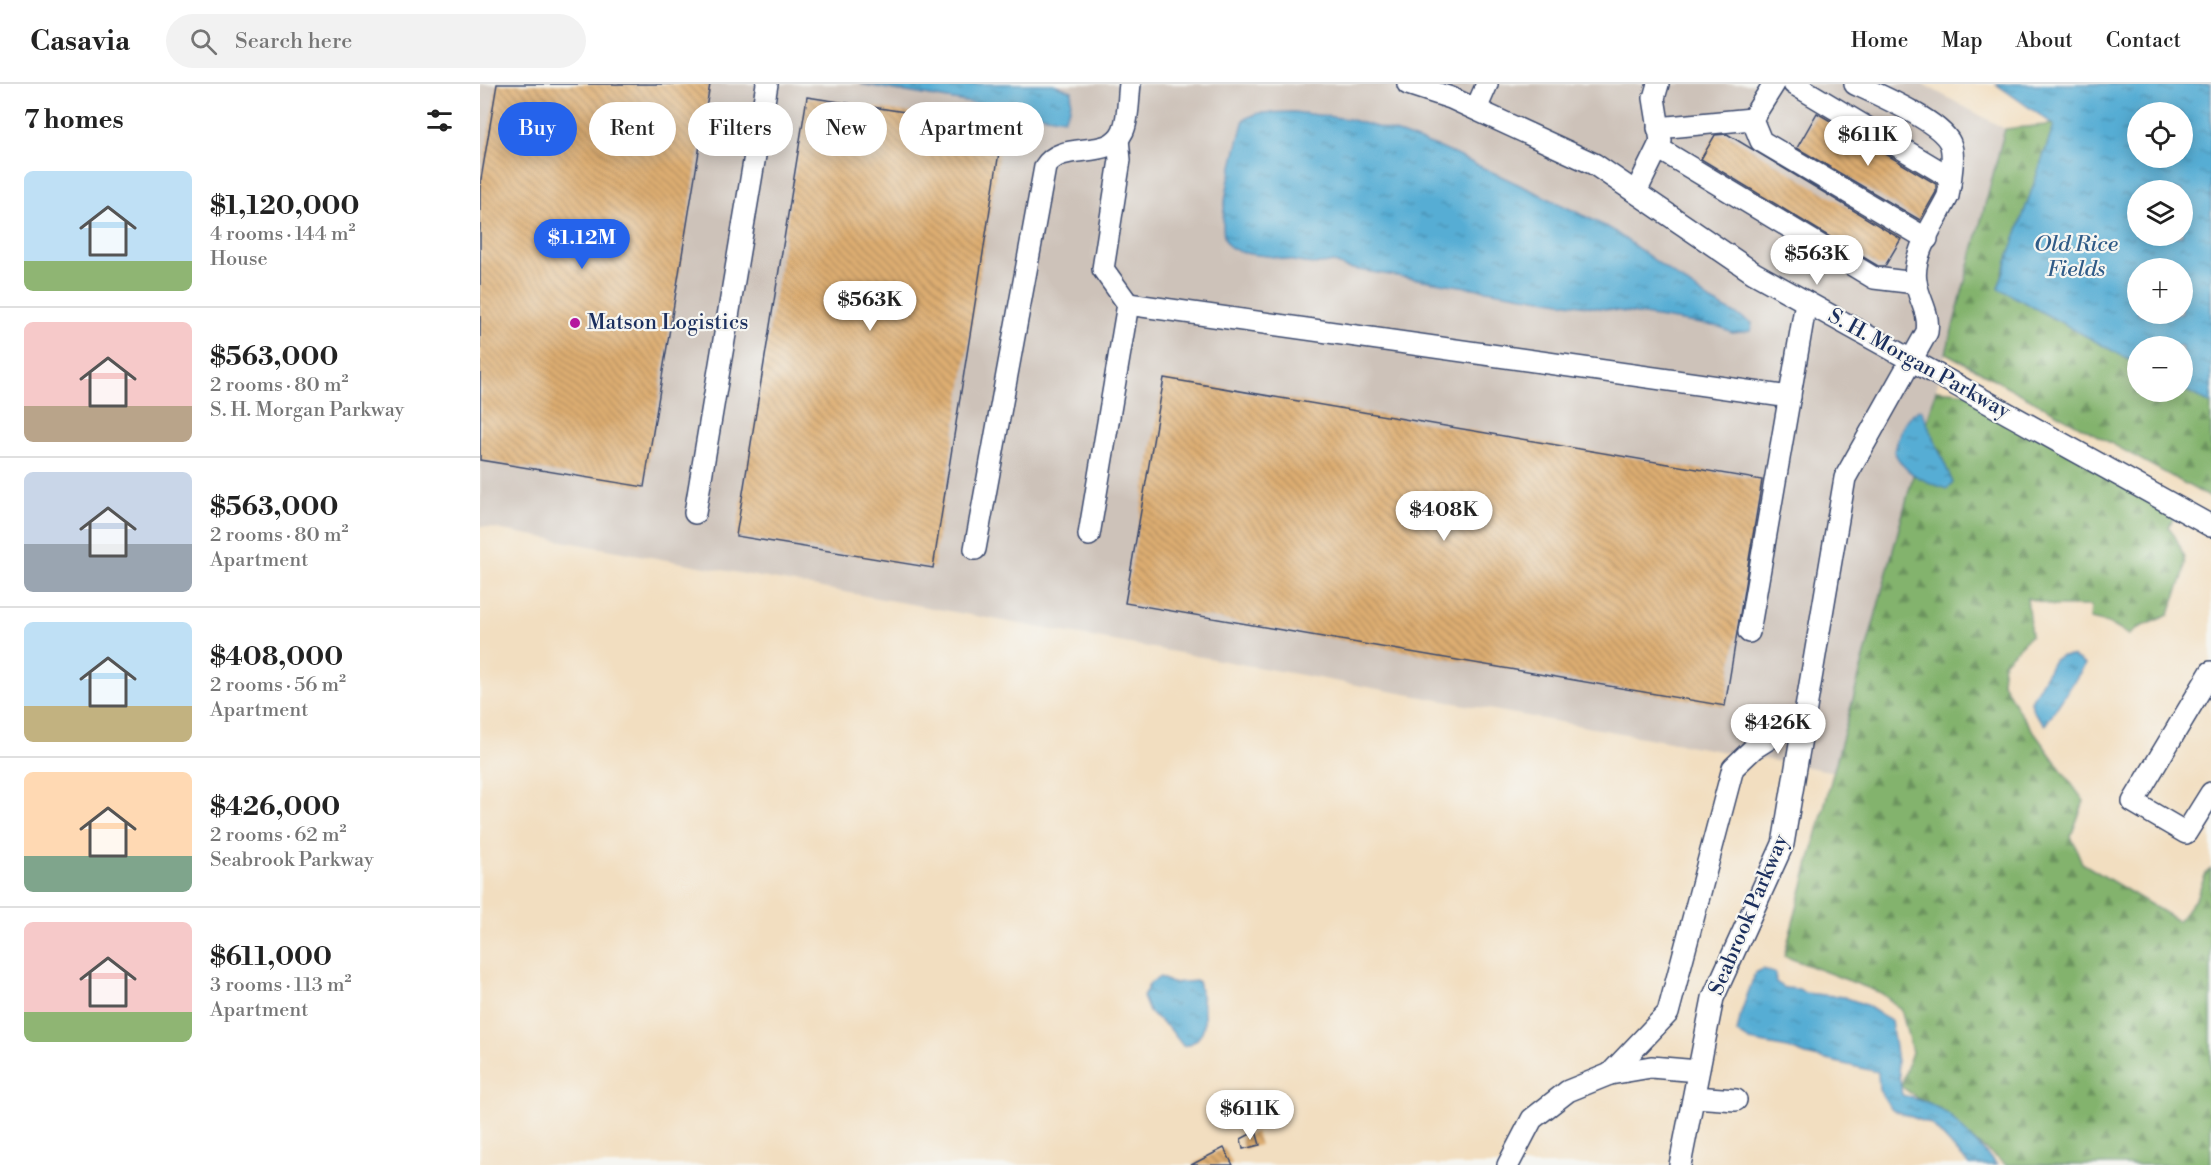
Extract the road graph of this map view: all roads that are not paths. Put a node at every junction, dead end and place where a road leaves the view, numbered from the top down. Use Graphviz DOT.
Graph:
graph roads {
  1 [pos="767,84"];
  2 [pos="1130,84"];
  3 [pos="1408,84"];
  4 [pos="1487,84"];
  5 [pos="1658,84"];
  6 [pos="1774,84"];
  7 [pos="1794,84"];
  8 [pos="1855,84"];
  9 [pos="1476,110"];
  10 [pos="1752,119"];
  11 [pos="1118,138"];
  12 [pos="1658,138"];
  13 [pos="1950,184"];
  14 [pos="1636,192"];
  15 [pos="1927,239"];
  16 [pos="1916,283"];
  17 [pos="1806,302"];
  18 [pos="1128,304"];
  19 [pos="1910,359"];
  20 [pos="1790,397"];
  21 [pos="695,513"];
  22 [pos="2211,526"];
  23 [pos="1089,535"];
  24 [pos="975,549"];
  25 [pos="1749,632"];
  26 [pos="2211,672"];
  27 [pos="1804,716"];
  28 [pos="2211,793"];
  29 [pos="1698,1071"];
  30 [pos="1610,1074"];
  31 [pos="1694,1097"];
  32 [pos="1736,1100"];
  33 [pos="1508,1165"];
  34 [pos="1680,1165"];
  1 -- 21 [label="street"];
  2 -- 11 [label="street"];
  3 -- 9 [label="street, S. H. Morgan Parkway"];
  4 -- 9 [label="street"];
  5 -- 12 [label="street"];
  6 -- 10 [label="street"];
  7 -- 13 [label="street"];
  8 -- 13 [label="street"];
  9 -- 14 [label="street, S. H. Morgan Parkway"];
  10 -- 12 [label="street"];
  10 -- 15 [label="street"];
  11 -- 18 [label="street"];
  11 -- 24 [label="street"];
  12 -- 14 [label="street"];
  12 -- 16 [label="street"];
  13 -- 15 [label="street"];
  14 -- 17 [label="street, S. H. Morgan Parkway"];
  15 -- 16 [label="street"];
  16 -- 19 [label="street, Seabrook Parkway"];
  17 -- 19 [label="street, S. H. Morgan Parkway"];
  17 -- 20 [label="street"];
  18 -- 20 [label="street"];
  18 -- 23 [label="street"];
  19 -- 22 [label="street, S. H. Morgan Parkway"];
  19 -- 27 [label="street, Seabrook Parkway"];
  20 -- 25 [label="street"];
  26 -- 28 [label="street"];
  27 -- 29 [label="street, Seabrook Parkway"];
  27 -- 30 [label="street"];
  29 -- 30 [label="street"];
  29 -- 31 [label="street, Seabrook Parkway"];
  30 -- 33 [label="street"];
  31 -- 32 [label="street"];
  31 -- 34 [label="street, Seabrook Parkway"];
}
